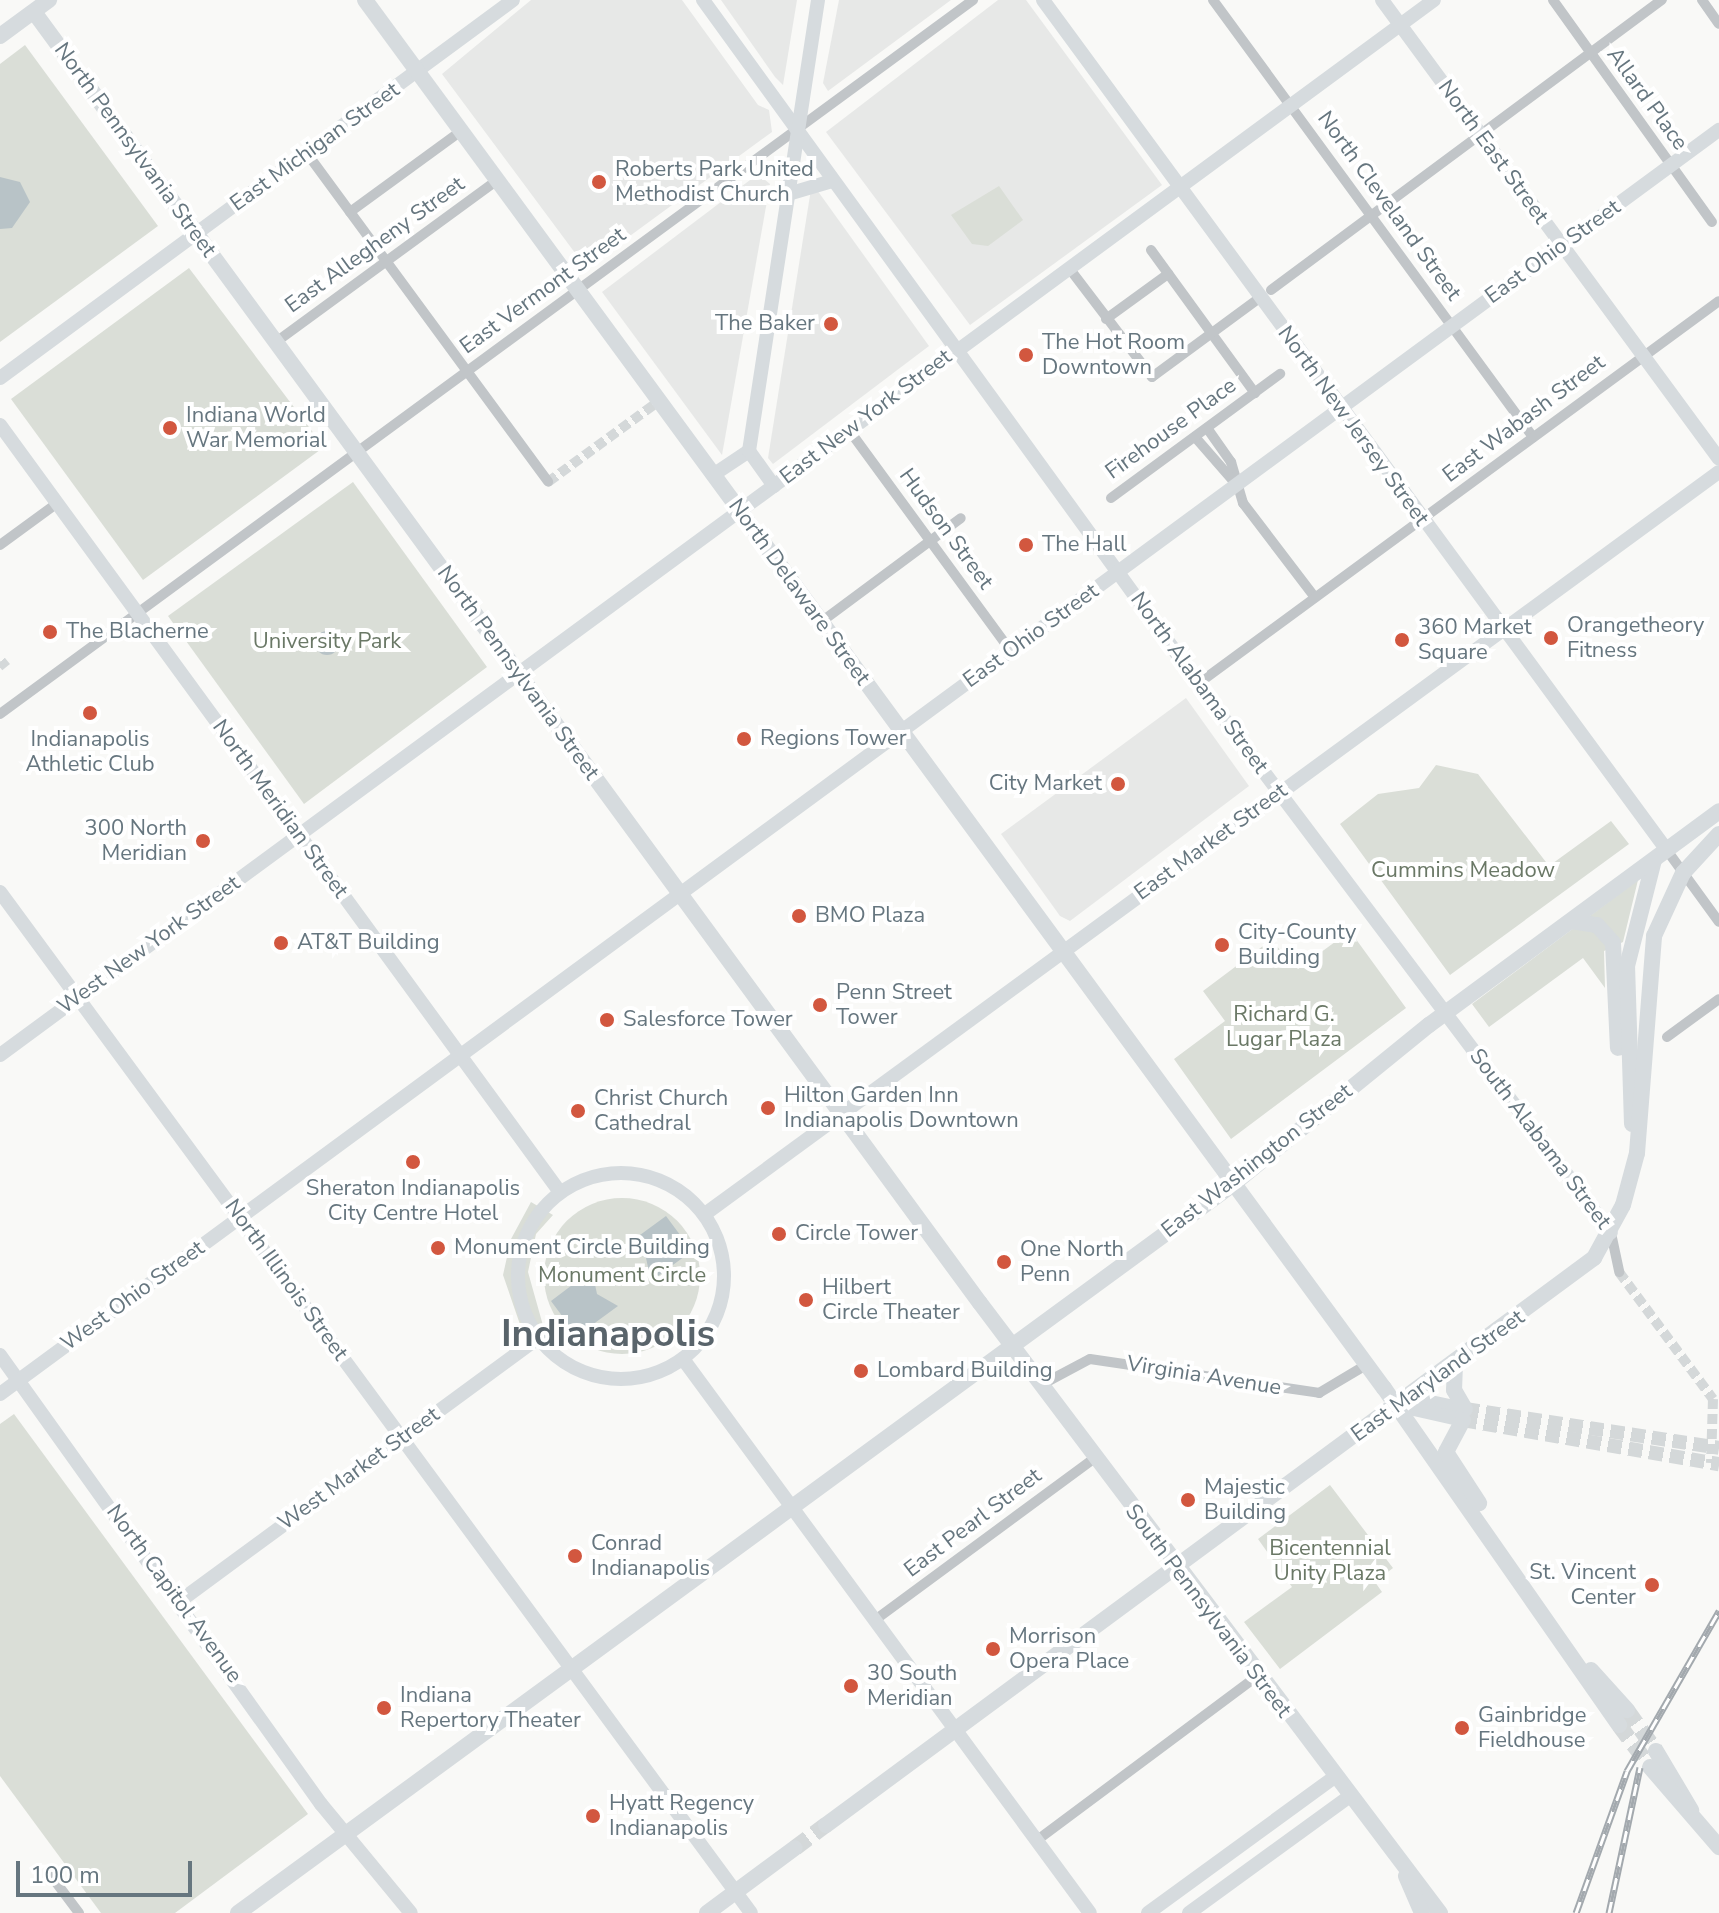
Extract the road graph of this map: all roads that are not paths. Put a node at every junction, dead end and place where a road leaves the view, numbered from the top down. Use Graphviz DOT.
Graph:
graph roads {
  1 [pos="49,0"];
  2 [pos="365,0"];
  3 [pos="513,0"];
  4 [pos="703,0"];
  5 [pos="818,0"];
  6 [pos="973,0"];
  7 [pos="1043,0"];
  8 [pos="1213,0"];
  9 [pos="1382,0"];
  10 [pos="1434,0"];
  11 [pos="1553,0"];
  12 [pos="1662,0"];
  13 [pos="1702,0"];
  14 [pos="29,6"];
  15 [pos="1719,24"];
  16 [pos="1400,25"];
  17 [pos="0,36"];
  18 [pos="1588,52"];
  19 [pos="418,72"];
  20 [pos="1290,105"];
  21 [pos="798,128"];
  22 [pos="1719,130"];
  23 [pos="461,131"];
  24 [pos="1478,133"];
  25 [pos="306,152"];
  26 [pos="1671,165"];
  27 [pos="497,180"];
  28 [pos="832,181"];
  29 [pos="1180,187"];
  30 [pos="788,194"];
  31 [pos="350,212"];
  32 [pos="1372,217"];
  33 [pos="1712,222"];
  34 [pos="197,234"];
  35 [pos="1562,246"];
  36 [pos="1151,250"];
  37 [pos="387,262"];
  38 [pos="1069,268"];
  39 [pos="1168,274"];
  40 [pos="578,290"];
  41 [pos="1266,294"];
  42 [pos="1719,301"];
  43 [pos="1106,319"];
  44 [pos="1452,326"];
  45 [pos="1213,337"];
  46 [pos="276,342"];
  47 [pos="956,350"];
  48 [pos="1643,355"];
  49 [pos="467,372"];
  50 [pos="1280,374"];
  51 [pos="0,378"];
  52 [pos="1255,393"];
  53 [pos="1340,410"];
  54 [pos="0,425"];
  55 [pos="1207,428"];
  56 [pos="849,430"];
  57 [pos="1195,437"];
  58 [pos="1533,437"];
  59 [pos="749,451"];
  60 [pos="358,453"];
  61 [pos="1719,459"];
  62 [pos="1719,472"];
  63 [pos="713,475"];
  64 [pos="548,482"];
  65 [pos="1238,485"];
  66 [pos="774,486"];
  67 [pos="1111,498"];
  68 [pos="56,504"];
  69 [pos="739,512"];
  70 [pos="961,518"];
  71 [pos="1421,520"];
  72 [pos="930,541"];
  73 [pos="0,545"];
  74 [pos="1118,572"];
  75 [pos="1313,595"];
  76 [pos="138,614"];
  77 [pos="821,622"];
  78 [pos="1502,630"];
  79 [pos="1011,651"];
  80 [pos="517,671"];
  81 [pos="1199,683"];
  82 [pos="0,714"];
  83 [pos="902,732"];
  84 [pos="1280,792"];
  85 [pos="1719,811"];
  86 [pos="298,834"];
  87 [pos="1719,834"];
  88 [pos="1666,849"];
  89 [pos="1683,873"];
  90 [pos="0,892"];
  91 [pos="681,894"];
  92 [pos="1571,921"];
  93 [pos="1719,922"];
  94 [pos="1063,952"];
  95 [pos="78,997"];
  96 [pos="1719,999"];
  97 [pos="1444,1013"];
  98 [pos="1667,1037"];
  99 [pos="0,1055"];
  100 [pos="460,1056"];
  101 [pos="1626,1088"];
  102 [pos="843,1114"];
  103 [pos="1637,1153"];
  104 [pos="1232,1185"];
  105 [pos="560,1192"];
  106 [pos="705,1214"];
  107 [pos="240,1218"];
  108 [pos="1611,1233"];
  109 [pos="1619,1272"];
  110 [pos="538,1338"];
  111 [pos="1011,1346"];
  112 [pos="0,1355"];
  113 [pos="683,1359"];
  114 [pos="1455,1363"];
  115 [pos="1366,1365"];
  116 [pos="19,1380"];
  117 [pos="1041,1385"];
  118 [pos="0,1394"];
  119 [pos="1396,1406"];
  120 [pos="1464,1415"];
  121 [pos="401,1437"];
  122 [pos="1095,1458"];
  123 [pos="792,1507"];
  124 [pos="1504,1555"];
  125 [pos="1176,1568"];
  126 [pos="180,1601"];
  127 [pos="875,1620"];
  128 [pos="572,1669"];
  129 [pos="1257,1676"];
  130 [pos="1623,1718"];
  131 [pos="955,1730"];
  132 [pos="1656,1751"];
  133 [pos="1650,1767"];
  134 [pos="1333,1778"];
  135 [pos="1347,1798"];
  136 [pos="1691,1810"];
  137 [pos="826,1825"];
  138 [pos="347,1834"];
  139 [pos="1036,1841"];
  140 [pos="795,1848"];
  141 [pos="1719,1848"];
  142 [pos="1406,1876"];
  143 [pos="52,1877"];
  144 [pos="735,1892"];
  145 [pos="79,1913"];
  146 [pos="238,1913"];
  147 [pos="411,1913"];
  148 [pos="707,1913"];
  149 [pos="751,1913"];
  150 [pos="1090,1913"];
  151 [pos="1148,1913"];
  152 [pos="1189,1913"];
  153 [pos="1422,1913"];
  154 [pos="1440,1913"];
  1 -- 14 [label="main road"];
  2 -- 19 [label="main road, North Delaware Street"];
  3 -- 19 [label="main road, East Michigan Street"];
  4 -- 21 [label="main road, North Alabama Street"];
  5 -- 21 [label="main road"];
  6 -- 21 [label="street, East Vermont Street"];
  7 -- 29 [label="main road, North New Jersey Street"];
  8 -- 20 [label="street, North Cleveland Street"];
  9 -- 16 [label="main road, North East Street"];
  10 -- 16 [label="main road, East New York Street"];
  11 -- 18 [label="street, Allard Place"];
  12 -- 18 [label="street"];
  13 -- 15 [label="street"];
  14 -- 17 [label="main road"];
  14 -- 34 [label="main road, North Pennsylvania Street"];
  16 -- 20 [label="main road, East New York Street"];
  16 -- 24 [label="main road, North East Street"];
  18 -- 24 [label="street"];
  18 -- 26 [label="street, Allard Place"];
  19 -- 23 [label="main road, North Delaware Street"];
  19 -- 25 [label="main road, East Michigan Street"];
  20 -- 29 [label="main road, East New York Street"];
  20 -- 32 [label="street, North Cleveland Street"];
  21 -- 28 [label="main road, North Alabama Street"];
  21 -- 30 [label="main road"];
  21 -- 40 [label="street, East Vermont Street"];
  22 -- 26 [label="main road, East Ohio Street"];
  23 -- 27 [label="main road, North Delaware Street"];
  23 -- 31 [label="street"];
  24 -- 32 [label="street"];
  24 -- 35 [label="main road, North East Street"];
  25 -- 31 [label="street"];
  25 -- 34 [label="main road, East Michigan Street"];
  26 -- 33 [label="street, Allard Place"];
  26 -- 35 [label="main road, East Ohio Street"];
  27 -- 37 [label="street, East Allegheny Street"];
  27 -- 40 [label="main road, North Delaware Street"];
  28 -- 30 [label="main road"];
  28 -- 47 [label="main road, North Alabama Street"];
  29 -- 38 [label="main road, East New York Street"];
  29 -- 41 [label="main road, North New Jersey Street"];
  30 -- 59 [label="main road"];
  31 -- 37 [label="street"];
  32 -- 41 [label="street"];
  32 -- 44 [label="street, North Cleveland Street"];
  34 -- 46 [label="main road, North Pennsylvania Street"];
  34 -- 51 [label="main road, East Michigan Street"];
  35 -- 44 [label="main road, East Ohio Street"];
  35 -- 48 [label="main road, North East Street"];
  36 -- 39 [label="street, Firehouse Place"];
  37 -- 46 [label="street, East Allegheny Street"];
  37 -- 49 [label="street"];
  38 -- 43 [label="street"];
  38 -- 47 [label="main road, East New York Street"];
  39 -- 43 [label="street"];
  39 -- 45 [label="street, Firehouse Place"];
  40 -- 49 [label="street, East Vermont Street"];
  40 -- 63 [label="main road, North Delaware Street"];
  41 -- 45 [label="street"];
  41 -- 53 [label="main road, North New Jersey Street"];
  42 -- 48 [label="street, East Wabash Street"];
  43 -- 45 [label="street"];
  44 -- 53 [label="main road, East Ohio Street"];
  44 -- 58 [label="street, North Cleveland Street"];
  45 -- 52 [label="street, Firehouse Place"];
  46 -- 60 [label="main road, North Pennsylvania Street"];
  47 -- 56 [label="main road, East New York Street"];
  47 -- 74 [label="main road, North Alabama Street"];
  48 -- 58 [label="street, East Wabash Street"];
  48 -- 61 [label="main road, North East Street"];
  49 -- 60 [label="street, East Vermont Street"];
  49 -- 64 [label="street"];
  50 -- 52 [label="street, Firehouse Place"];
  52 -- 55 [label="street, Firehouse Place"];
  53 -- 65 [label="main road, East Ohio Street"];
  53 -- 71 [label="main road, North New Jersey Street"];
  54 -- 68 [label="main road, North Meridian Street"];
  55 -- 57 [label="street, Firehouse Place"];
  55 -- 65 [label="street"];
  56 -- 66 [label="main road, East New York Street"];
  56 -- 72 [label="street, Hudson Street"];
  57 -- 65 [label="street"];
  57 -- 67 [label="street, Firehouse Place"];
  58 -- 71 [label="street, East Wabash Street"];
  59 -- 63 [label="main road"];
  59 -- 66 [label="main road"];
  60 -- 76 [label="street, East Vermont Street"];
  60 -- 80 [label="main road, North Pennsylvania Street"];
  62 -- 78 [label="main road, East Market Street"];
  63 -- 69 [label="main road, North Delaware Street"];
  65 -- 74 [label="main road, East Ohio Street"];
  65 -- 75 [label="street"];
  66 -- 69 [label="main road, East New York Street"];
  68 -- 73 [label="street"];
  68 -- 76 [label="main road, North Meridian Street"];
  69 -- 77 [label="main road, North Delaware Street"];
  69 -- 80 [label="main road, East New York Street"];
  70 -- 72 [label="street"];
  71 -- 75 [label="street, East Wabash Street"];
  71 -- 78 [label="main road, North New Jersey Street"];
  72 -- 77 [label="street"];
  72 -- 79 [label="street, Hudson Street"];
  74 -- 79 [label="main road, East Ohio Street"];
  74 -- 81 [label="main road, North Alabama Street"];
  75 -- 81 [label="street, East Wabash Street"];
  76 -- 82 [label="street, East Vermont Street"];
  76 -- 86 [label="main road, North Meridian Street"];
  77 -- 83 [label="main road, North Delaware Street"];
  78 -- 84 [label="main road, East Market Street"];
  78 -- 88 [label="main road, North New Jersey Street"];
  79 -- 83 [label="main road, East Ohio Street"];
  80 -- 86 [label="main road, East New York Street"];
  80 -- 91 [label="main road, North Pennsylvania Street"];
  81 -- 84 [label="main road, North Alabama Street"];
  83 -- 91 [label="main road, East Ohio Street"];
  83 -- 94 [label="main road, North Delaware Street"];
  84 -- 94 [label="main road, East Market Street"];
  84 -- 97 [label="main road, North Alabama Street"];
  85 -- 88 [label="main road, East Washington Street"];
  86 -- 95 [label="main road, West New York Street"];
  86 -- 100 [label="main road, North Meridian Street"];
  87 -- 89 [label="main road"];
  88 -- 89 [label="street"];
  88 -- 92 [label="main road, East Washington Street"];
  88 -- 101 [label="main road"];
  89 -- 93 [label="street"];
  89 -- 103 [label="main road, East Maryland Street"];
  90 -- 95 [label="main road, North Illinois Street"];
  91 -- 100 [label="main road, East Ohio Street"];
  91 -- 102 [label="main road, North Pennsylvania Street"];
  92 -- 97 [label="main road, East Washington Street"];
  92 -- 101 [label="main road"];
  94 -- 102 [label="main road, East Market Street"];
  94 -- 104 [label="main road, North Delaware Street"];
  95 -- 99 [label="main road, West New York Street"];
  95 -- 107 [label="main road, North Illinois Street"];
  96 -- 98 [label="street"];
  97 -- 104 [label="main road, East Washington Street"];
  97 -- 108 [label="main road, South Alabama Street"];
  100 -- 105 [label="main road, North Meridian Street"];
  100 -- 107 [label="main road, West Ohio Street"];
  101 -- 103 [label="main road"];
  102 -- 106 [label="main road, East Market Street"];
  102 -- 111 [label="main road, North Pennsylvania Street"];
  103 -- 108 [label="main road, East Maryland Street"];
  104 -- 111 [label="main road, East Washington Street"];
  104 -- 115 [label="main road, North Delaware Street"];
  105 -- 106 [label="main road"];
  105 -- 110 [label="main road"];
  106 -- 113 [label="main road"];
  107 -- 116 [label="main road, West Ohio Street"];
  107 -- 121 [label="main road, North Illinois Street"];
  108 -- 109 [label="street, South Alabama Street"];
  108 -- 114 [label="main road, East Maryland Street"];
  110 -- 113 [label="main road"];
  110 -- 121 [label="main road, West Market Street"];
  111 -- 117 [label="main road, South Pennsylvania Street"];
  111 -- 123 [label="main road, East Washington Street"];
  112 -- 116 [label="main road, North Capitol Avenue"];
  113 -- 123 [label="main road"];
  114 -- 119 [label="main road, East Maryland Street"];
  114 -- 120 [label="main road"];
  115 -- 117 [label="street, Virginia Avenue"];
  115 -- 119 [label="main road, North Delaware Street"];
  116 -- 118 [label="main road, West Ohio Street"];
  116 -- 126 [label="main road, North Capitol Avenue"];
  117 -- 122 [label="main road, South Pennsylvania Street"];
  119 -- 120 [label="main road"];
  119 -- 124 [label="main road, North Delaware Street"];
  119 -- 125 [label="main road, East Maryland Street"];
  120 -- 124 [label="main road"];
  121 -- 126 [label="main road, West Market Street"];
  121 -- 128 [label="main road, North Illinois Street"];
  122 -- 125 [label="main road, South Pennsylvania Street"];
  122 -- 127 [label="street, East Pearl Street"];
  123 -- 127 [label="main road"];
  123 -- 128 [label="main road, East Washington Street"];
  124 -- 130 [label="main road"];
  125 -- 129 [label="main road, South Pennsylvania Street"];
  125 -- 131 [label="main road, East Maryland Street"];
  126 -- 138 [label="main road, North Capitol Avenue"];
  127 -- 131 [label="main road"];
  128 -- 138 [label="main road, East Washington Street"];
  128 -- 144 [label="main road, North Illinois Street"];
  129 -- 134 [label="main road, South Pennsylvania Street"];
  129 -- 139 [label="street"];
  131 -- 137 [label="main road, East Maryland Street"];
  131 -- 139 [label="main road"];
  132 -- 136 [label="main road"];
  133 -- 136 [label="main road"];
  134 -- 135 [label="main road, South Pennsylvania Street"];
  134 -- 151 [label="main road"];
  135 -- 142 [label="main road, South Pennsylvania Street"];
  135 -- 152 [label="main road"];
  136 -- 141 [label="main road"];
  138 -- 146 [label="main road, East Washington Street"];
  138 -- 147 [label="main road, North Capitol Avenue"];
  139 -- 150 [label="main road"];
  140 -- 144 [label="main road"];
  142 -- 153 [label="main road, South Pennsylvania Street"];
  142 -- 154 [label="main road, South Pennsylvania Street"];
  143 -- 145 [label="street"];
  144 -- 148 [label="main road"];
  144 -- 149 [label="main road, North Illinois Street"];
}
